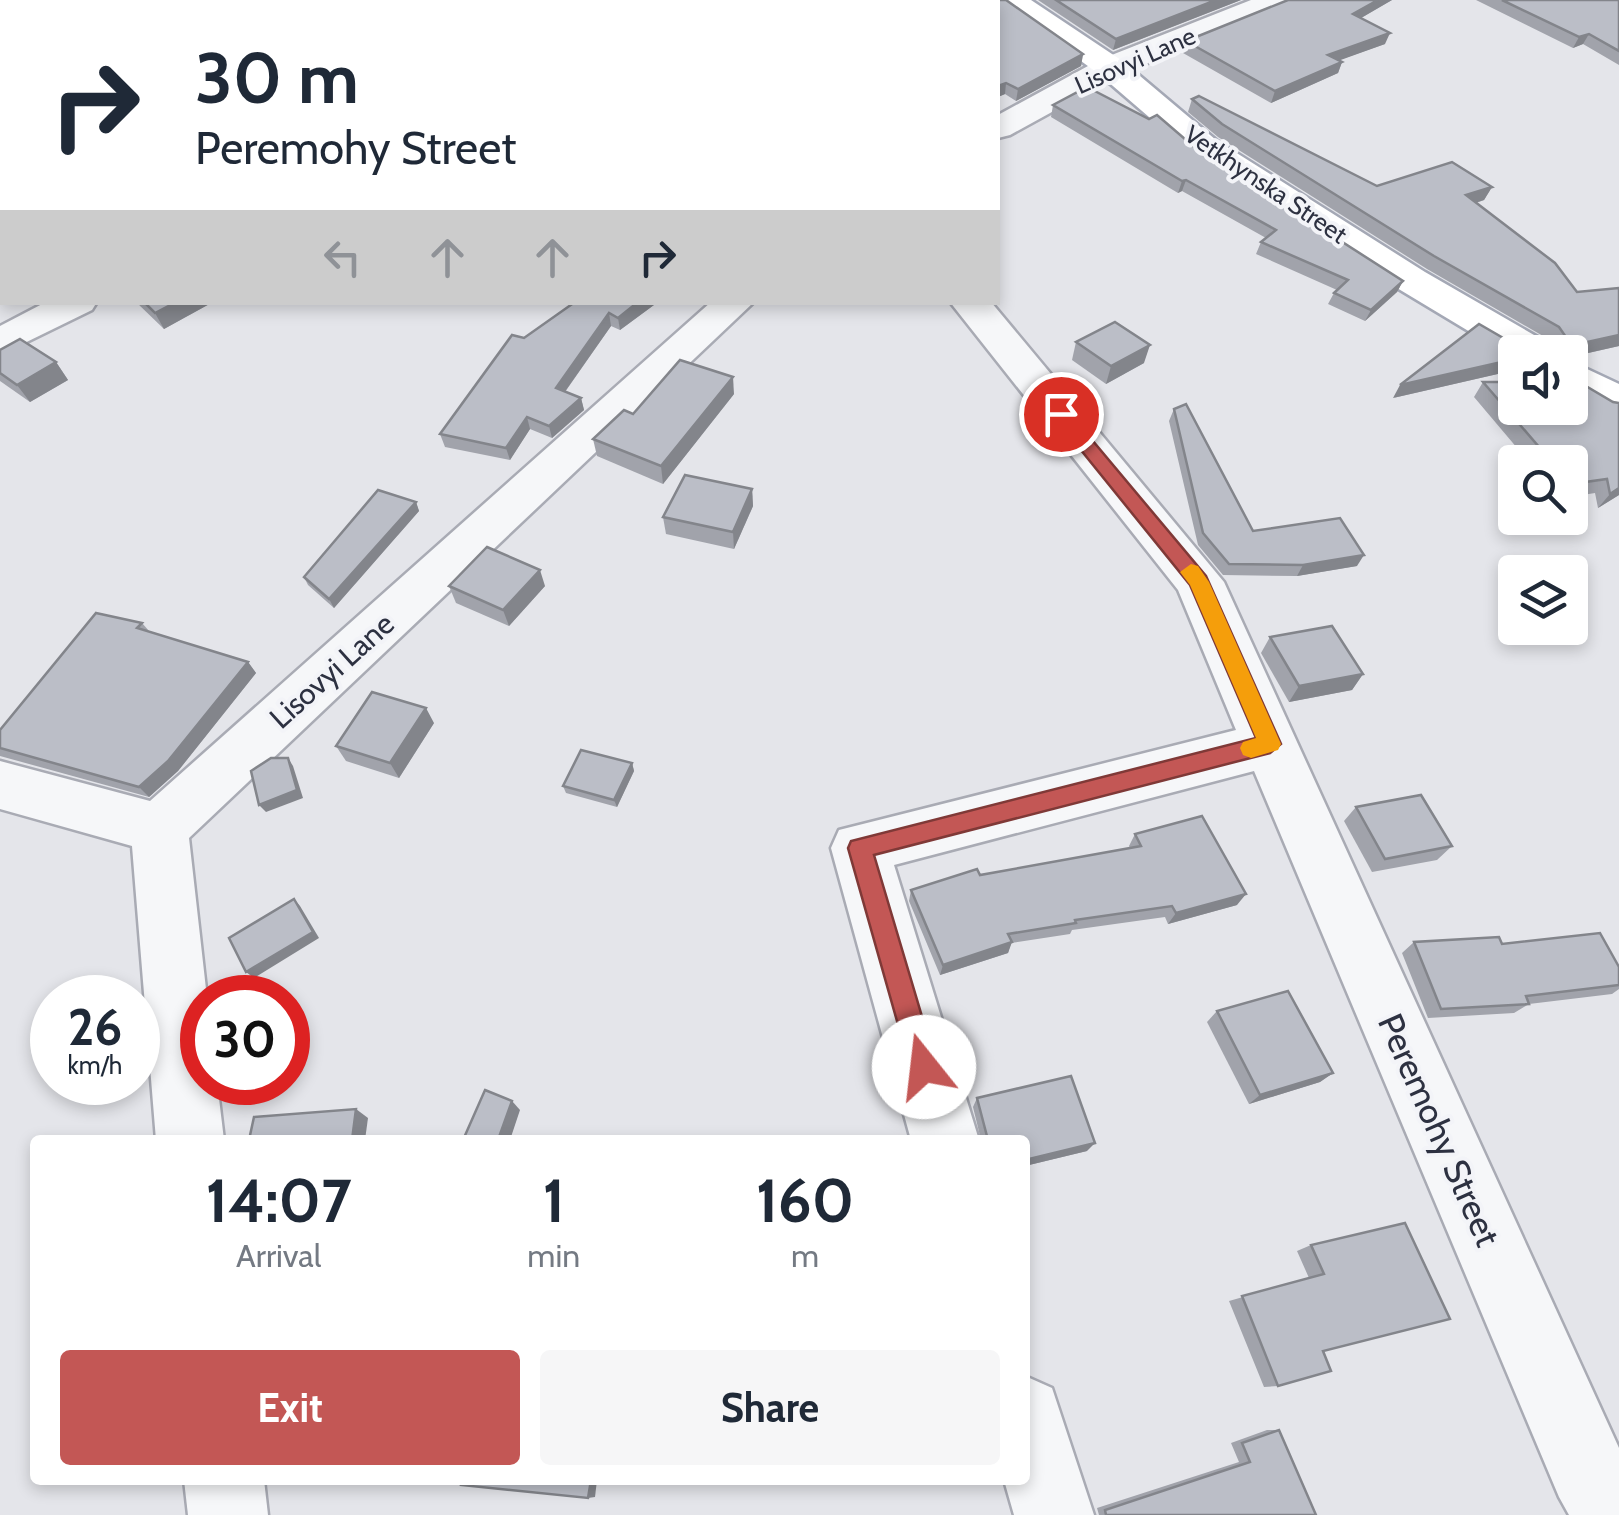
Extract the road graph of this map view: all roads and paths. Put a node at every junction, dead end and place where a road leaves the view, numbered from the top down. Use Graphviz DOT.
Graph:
graph roads {
  1 [pos="1011,0"];
  2 [pos="1277,0"];
  3 [pos="1110,67"];
  4 [pos="1000,127"];
  5 [pos="72,305"];
  6 [pos="732,305"];
  7 [pos="971,305"];
  8 [pos="1504,335"];
  9 [pos="0,342"];
  10 [pos="1588,385"];
  11 [pos="1619,404"];
  12 [pos="1270,744"];
  13 [pos="0,786"];
  14 [pos="159,829"];
  15 [pos="190,1135"];
  16 [pos="944,1135"];
  17 [pos="1030,1432"];
  18 [pos="225,1485"];
  19 [pos="228,1515"];
  20 [pos="1054,1515"];
  21 [pos="1612,1515"];
  1 -- 3 [label="main road, Vetkhynska Street"];
  2 -- 3 [label="street, Lisovyi Lane"];
  3 -- 4 [label="street, Lisovyi Lane"];
  3 -- 8 [label="main road, Vetkhynska Street"];
  5 -- 9 [label="street"];
  6 -- 14 [label="street, Lisovyi Lane"];
  7 -- 12 [label="street, Peremohy Street"];
  10 -- 11 [label="main road"];
  12 -- 16 [label="street"];
  12 -- 21 [label="street, Peremohy Street"];
  13 -- 14 [label="street"];
  14 -- 15 [label="street"];
  17 -- 20 [label="street"];
  18 -- 19 [label="street"];
}
